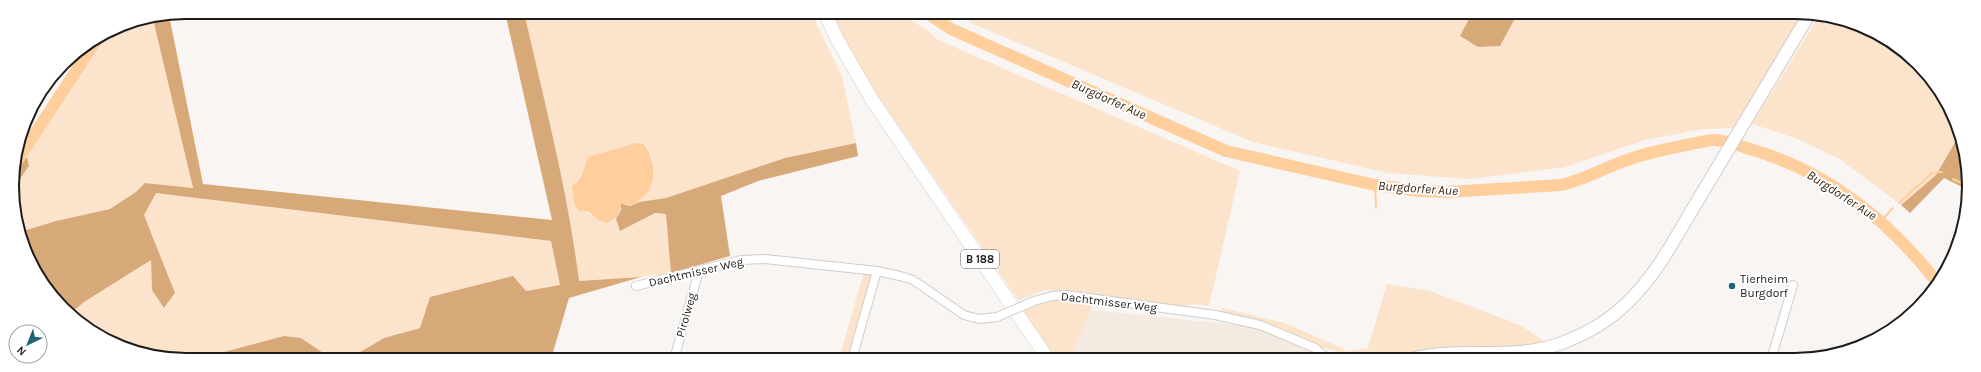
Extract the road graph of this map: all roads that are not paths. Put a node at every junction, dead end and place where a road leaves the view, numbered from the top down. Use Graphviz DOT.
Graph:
graph roads {
  1 [pos="828,19"];
  2 [pos="1807,19"];
  3 [pos="699,271"];
  4 [pos="877,271"];
  5 [pos="1792,285"];
  6 [pos="636,286"];
  7 [pos="676,353"];
  8 [pos="854,353"];
  9 [pos="1044,353"];
  10 [pos="1321,353"];
  11 [pos="1463,353"];
  12 [pos="1773,353"];
  1 -- 9 [label="main road, B 188"];
  2 -- 11 [label="street"];
  3 -- 4 [label="street, Dachtmisser Weg"];
  3 -- 6 [label="street, Dachtmisser Weg"];
  3 -- 7 [label="street, Pirolweg"];
  4 -- 8 [label="street"];
  4 -- 10 [label="street, Dachtmisser Weg, bridge"];
  5 -- 12 [label="street"];
}
